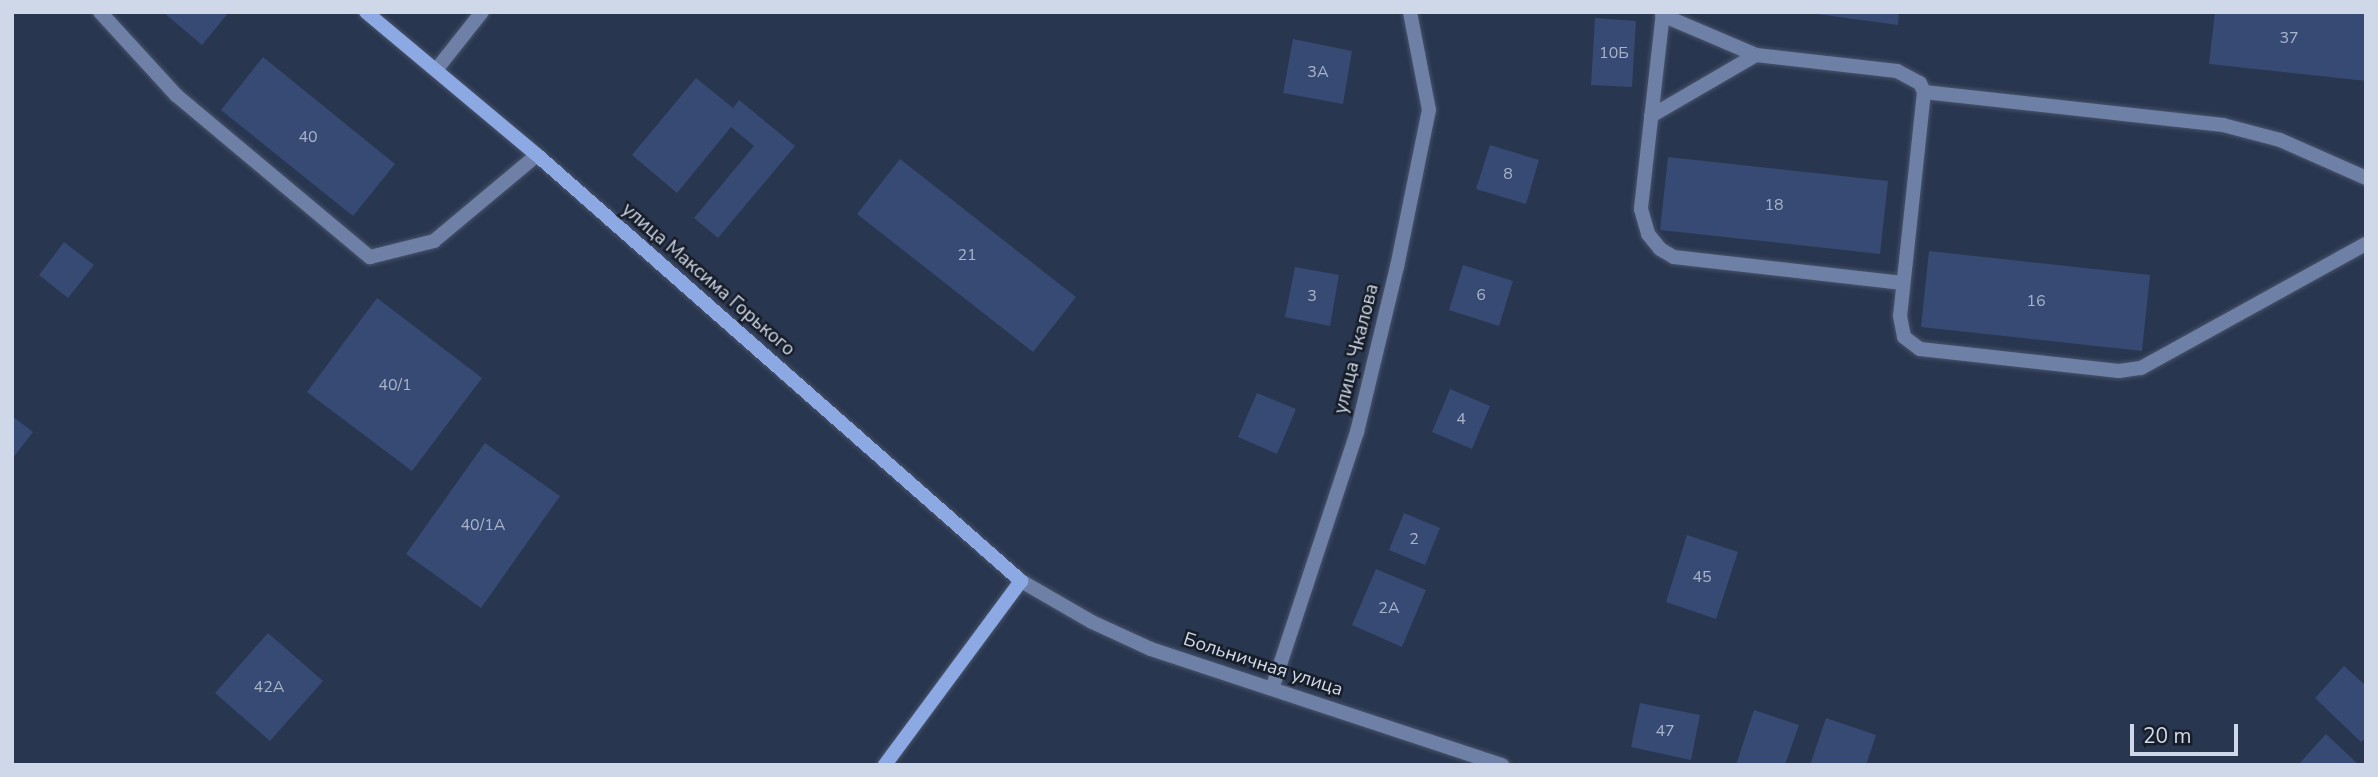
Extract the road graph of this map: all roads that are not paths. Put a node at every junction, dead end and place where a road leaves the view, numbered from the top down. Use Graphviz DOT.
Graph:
graph roads {
  1 [pos="100,12"];
  2 [pos="366,12"];
  3 [pos="482,12"];
  4 [pos="1410,12"];
  5 [pos="1662,14"];
  6 [pos="1756,55"];
  7 [pos="436,70"];
  8 [pos="1924,92"];
  9 [pos="1651,116"];
  10 [pos="537,155"];
  11 [pos="2366,178"];
  12 [pos="2366,244"];
  13 [pos="1903,282"];
  14 [pos="1021,581"];
  15 [pos="1273,686"];
  16 [pos="885,765"];
  17 [pos="1502,765"];
  1 -- 10 [label="street"];
  2 -- 7 [label="street, улица Максима Горького"];
  3 -- 7 [label="street"];
  4 -- 15 [label="street, улица Чкалова"];
  5 -- 6 [label="street"];
  5 -- 9 [label="street"];
  6 -- 8 [label="street"];
  6 -- 9 [label="street"];
  7 -- 10 [label="street, улица Максима Горького"];
  8 -- 11 [label="street"];
  8 -- 13 [label="street"];
  9 -- 13 [label="street"];
  10 -- 14 [label="street, улица Максима Горького"];
  12 -- 13 [label="street"];
  14 -- 15 [label="street, Больничная улица"];
  14 -- 16 [label="street"];
  15 -- 17 [label="street, Больничная улица"];
}
